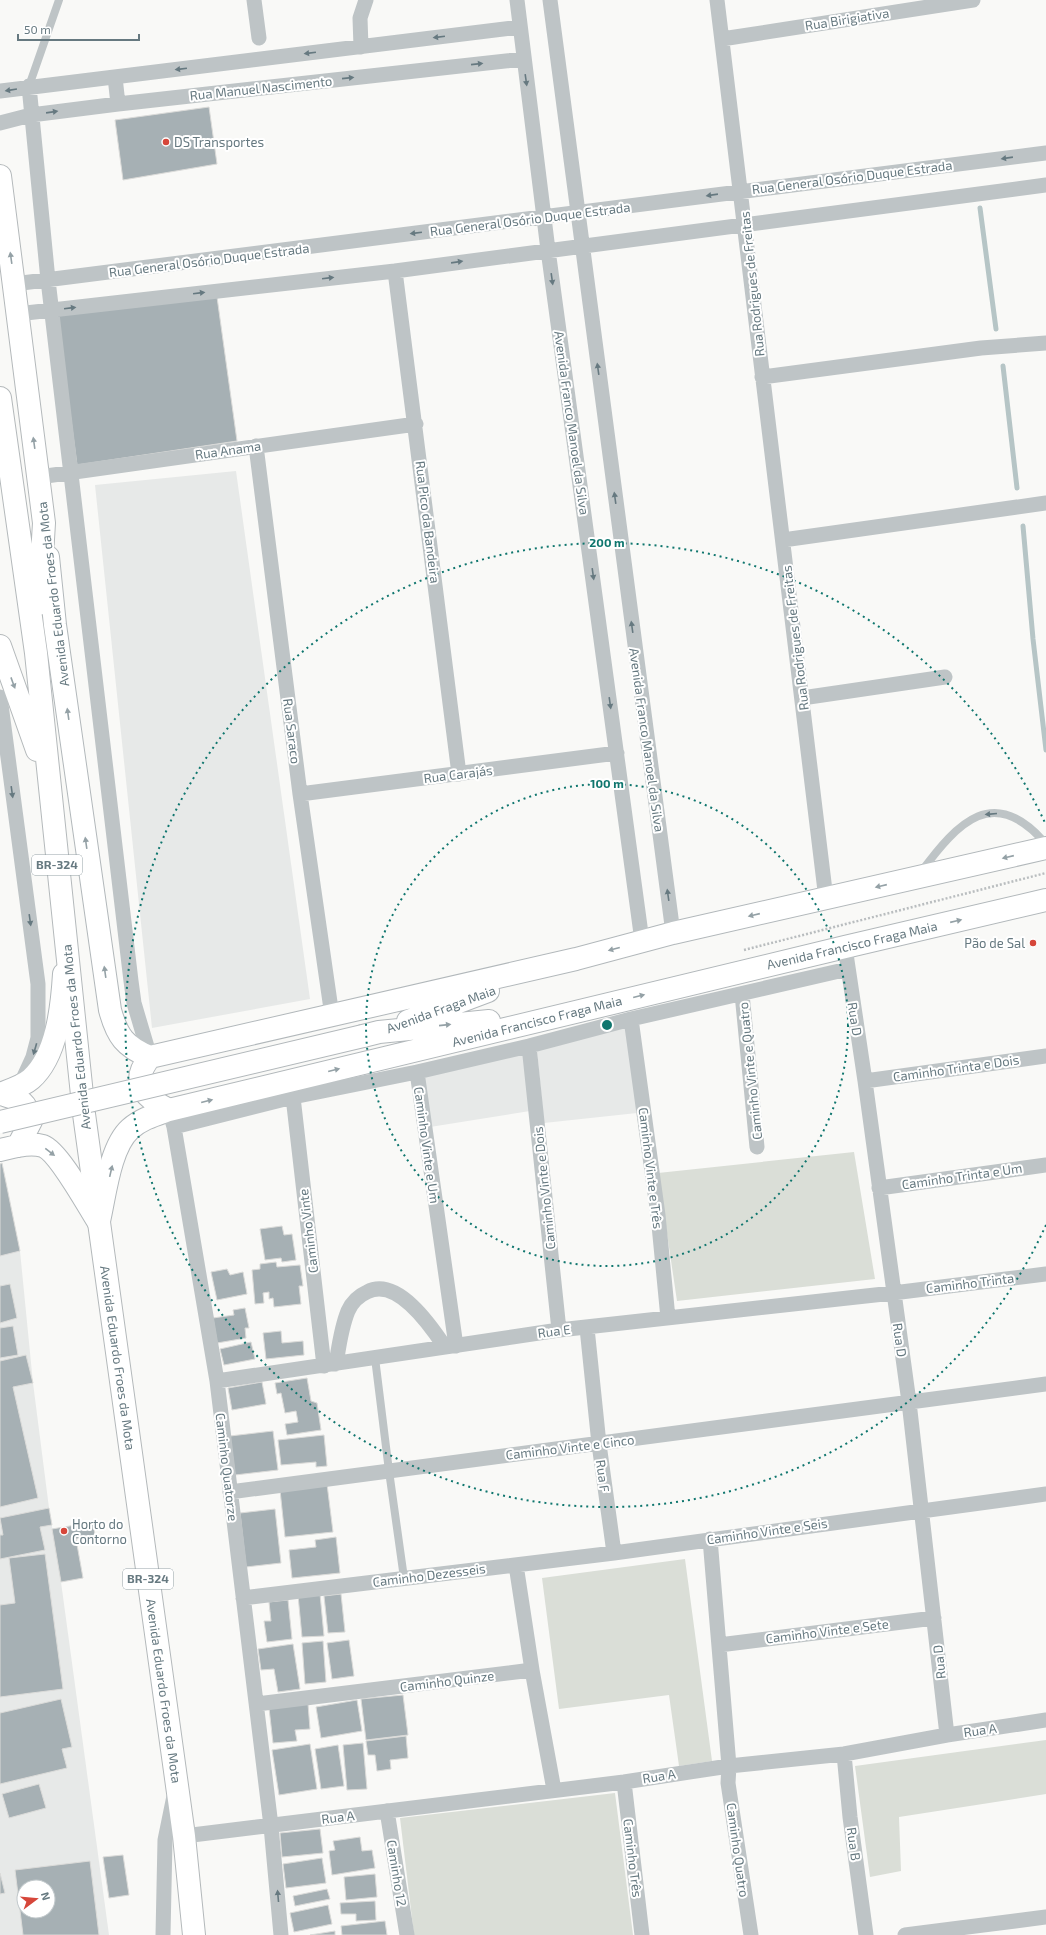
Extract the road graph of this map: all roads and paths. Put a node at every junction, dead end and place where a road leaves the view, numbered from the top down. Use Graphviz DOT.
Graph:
graph roads {
  1 [pos="60,0"];
  2 [pos="254,0"];
  3 [pos="366,0"];
  4 [pos="517,0"];
  5 [pos="550,0"];
  6 [pos="717,0"];
  7 [pos="973,0"];
  8 [pos="520,27"];
  9 [pos="259,38"];
  10 [pos="722,39"];
  11 [pos="361,47"];
  12 [pos="523,59"];
  13 [pos="115,77"];
  14 [pos="29,86"];
  15 [pos="0,91"];
  16 [pos="118,104"];
  17 [pos="31,115"];
  18 [pos="0,123"];
  19 [pos="1046,153"];
  20 [pos="0,176"];
  21 [pos="1046,185"];
  22 [pos="741,191"];
  23 [pos="577,213"];
  24 [pos="545,217"];
  25 [pos="746,224"];
  26 [pos="581,246"];
  27 [pos="548,250"];
  28 [pos="395,271"];
  29 [pos="48,280"];
  30 [pos="14,284"];
  31 [pos="52,310"];
  32 [pos="17,314"];
  33 [pos="1046,343"];
  34 [pos="762,377"];
  35 [pos="0,398"];
  36 [pos="416,424"];
  37 [pos="256,446"];
  38 [pos="72,473"];
  39 [pos="39,477"];
  40 [pos="1046,504"];
  41 [pos="44,523"];
  42 [pos="783,540"];
  43 [pos="0,646"];
  44 [pos="36,653"];
  45 [pos="945,677"];
  46 [pos="0,697"];
  47 [pos="802,698"];
  48 [pos="617,753"];
  49 [pos="4,767"];
  50 [pos="459,774"];
  51 [pos="48,780"];
  52 [pos="300,794"];
  53 [pos="1046,844"];
  54 [pos="1046,848"];
  55 [pos="1046,873"];
  56 [pos="916,878"];
  57 [pos="826,899"];
  58 [pos="1046,900"];
  59 [pos="673,933"];
  60 [pos="642,941"];
  61 [pos="845,947"];
  62 [pos="66,949"];
  63 [pos="740,951"];
  64 [pos="576,959"];
  65 [pos="848,969"];
  66 [pos="742,994"];
  67 [pos="574,1012"];
  68 [pos="332,1016"];
  69 [pos="631,1019"];
  70 [pos="371,1034"];
  71 [pos="529,1046"];
  72 [pos="1046,1056"];
  73 [pos="150,1057"];
  74 [pos="417,1072"];
  75 [pos="865,1081"];
  76 [pos="20,1085"];
  77 [pos="0,1094"];
  78 [pos="293,1096"];
  79 [pos="171,1119"];
  80 [pos="0,1122"];
  81 [pos="757,1147"];
  82 [pos="9,1148"];
  83 [pos="1046,1165"];
  84 [pos="878,1188"];
  85 [pos="99,1223"];
  86 [pos="1046,1274"];
  87 [pos="893,1293"];
  88 [pos="668,1318"];
  89 [pos="587,1328"];
  90 [pos="559,1330"];
  91 [pos="450,1347"];
  92 [pos="375,1358"];
  93 [pos="330,1365"];
  94 [pos="217,1382"];
  95 [pos="1046,1384"];
  96 [pos="909,1402"];
  97 [pos="599,1444"];
  98 [pos="389,1471"];
  99 [pos="230,1492"];
  100 [pos="1046,1494"];
  101 [pos="921,1510"];
  102 [pos="710,1538"];
  103 [pos="614,1553"];
  104 [pos="516,1565"];
  105 [pos="404,1578"];
  106 [pos="243,1598"];
  107 [pos="934,1618"];
  108 [pos="719,1645"];
  109 [pos="532,1670"];
  110 [pos="257,1704"];
  111 [pos="1046,1720"];
  112 [pos="947,1735"];
  113 [pos="844,1754"];
  114 [pos="729,1766"];
  115 [pos="624,1782"];
  116 [pos="177,1785"];
  117 [pos="554,1790"];
  118 [pos="387,1811"];
  119 [pos="271,1826"];
  120 [pos="184,1836"];
  121 [pos="1046,1917"];
  122 [pos="163,1935"];
  123 [pos="194,1935"];
  124 [pos="281,1935"];
  125 [pos="407,1935"];
  126 [pos="642,1935"];
  127 [pos="751,1935"];
  128 [pos="866,1935"];
  129 [pos="905,1935"];
  1 -- 14 [label="lane"];
  2 -- 9 [label="street"];
  3 -- 11 [label="street"];
  4 -- 8 [label="street, Avenida Franco Manoel da Silva"];
  5 -- 23 [label="street, Avenida Franco Manoel da Silva"];
  6 -- 10 [label="street, Rua Rodrigues de Freitas"];
  7 -- 10 [label="street, Rua Birigiativa"];
  8 -- 11 [label="street, one-way"];
  8 -- 12 [label="street, Avenida Franco Manoel da Silva"];
  10 -- 22 [label="street, Rua Rodrigues de Freitas"];
  11 -- 13 [label="street, one-way"];
  16 -- 12 [label="street, Rua Manuel Nascimento, one-way"];
  12 -- 24 [label="street, Avenida Franco Manoel da Silva, one-way"];
  13 -- 14 [label="street"];
  13 -- 16 [label="street"];
  14 -- 15 [label="street, one-way"];
  14 -- 17 [label="street"];
  17 -- 16 [label="street, Rua Manuel Nascimento, one-way"];
  17 -- 18 [label="street, Rua Manuel Nascimento"];
  17 -- 29 [label="street"];
  19 -- 22 [label="street, Rua General Osório Duque Estrada, one-way"];
  30 -- 20 [label="main road, Avenida Eduardo Froes da Mota, one-way"];
  21 -- 25 [label="street"];
  22 -- 23 [label="street, Rua General Osório Duque Estrada, one-way"];
  22 -- 25 [label="street, Rua Rodrigues de Freitas"];
  23 -- 24 [label="street, Rua General Osório Duque Estrada"];
  23 -- 26 [label="street, Avenida Franco Manoel da Silva"];
  24 -- 27 [label="street, Avenida Franco Manoel da Silva"];
  24 -- 29 [label="street, Rua General Osório Duque Estrada, one-way"];
  25 -- 26 [label="street"];
  25 -- 34 [label="street, Rua Rodrigues de Freitas"];
  26 -- 27 [label="street"];
  59 -- 26 [label="street, Avenida Franco Manoel da Silva, one-way"];
  28 -- 27 [label="street, one-way"];
  27 -- 48 [label="street, Avenida Franco Manoel da Silva, one-way"];
  31 -- 28 [label="street, one-way"];
  28 -- 36 [label="street, Rua Pico da Bandeira"];
  29 -- 30 [label="street, Rua General Osório Duque Estrada"];
  29 -- 31 [label="street"];
  30 -- 32 [label="main road, Avenida Eduardo Froes da Mota"];
  31 -- 32 [label="street"];
  31 -- 38 [label="street"];
  39 -- 32 [label="main road, Avenida Eduardo Froes da Mota, one-way"];
  33 -- 34 [label="street"];
  34 -- 42 [label="street, Rua Rodrigues de Freitas"];
  35 -- 44 [label="main road, Avenida Eduardo Froes da Mota / BR-324"];
  36 -- 37 [label="street, Rua Anama"];
  36 -- 50 [label="street, Rua Pico da Bandeira"];
  37 -- 38 [label="street, Rua Anama"];
  37 -- 52 [label="street, Rua Saraco"];
  38 -- 39 [label="street, Rua Anama"];
  38 -- 73 [label="street"];
  39 -- 41 [label="main road, Avenida Eduardo Froes da Mota"];
  40 -- 42 [label="street"];
  41 -- 44 [label="main road"];
  73 -- 41 [label="main road, Avenida Eduardo Froes da Mota, one-way"];
  42 -- 47 [label="street, Rua Rodrigues de Freitas"];
  43 -- 51 [label="main road, Avenida Eduardo Froes da Mota, one-way"];
  44 -- 51 [label="main road, Avenida Eduardo Froes da Mota / BR-324"];
  45 -- 47 [label="street"];
  46 -- 49 [label="street"];
  47 -- 57 [label="street, Rua Rodrigues de Freitas"];
  48 -- 50 [label="street, Rua Carajás"];
  48 -- 60 [label="street, Avenida Franco Manoel da Silva"];
  49 -- 76 [label="street, one-way"];
  50 -- 52 [label="street, Rua Carajás"];
  51 -- 62 [label="main road, Avenida Eduardo Froes da Mota / BR-324"];
  52 -- 68 [label="street, Rua Saraco"];
  53 -- 56 [label="lane, one-way"];
  54 -- 56 [label="main road, one-way"];
  55 -- 63 [label="path"];
  56 -- 57 [label="main road, one-way"];
  57 -- 59 [label="main road, one-way"];
  61 -- 58 [label="main road, Avenida Francisco Fraga Maia, one-way"];
  59 -- 60 [label="main road"];
  60 -- 64 [label="main road, one-way"];
  61 -- 65 [label="street, Rua D"];
  67 -- 61 [label="main road, Avenida Francisco Fraga Maia, one-way"];
  62 -- 76 [label="main road"];
  62 -- 85 [label="main road, Avenida Eduardo Froes da Mota / BR-324"];
  64 -- 68 [label="main road"];
  64 -- 70 [label="main road, Avenida Fraga Maia"];
  65 -- 66 [label="street"];
  65 -- 75 [label="street, Rua D"];
  66 -- 69 [label="street"];
  66 -- 81 [label="street, Caminho Vinte e Quatro"];
  70 -- 67 [label="main road, Avenida Fraga Maia, one-way"];
  79 -- 67 [label="main road, Avenida Francisco Fraga Maia, one-way"];
  68 -- 73 [label="main road"];
  69 -- 71 [label="street"];
  69 -- 88 [label="street, Caminho Vinte e Três"];
  70 -- 80 [label="main road, bridge"];
  71 -- 74 [label="street"];
  71 -- 90 [label="street, Caminho Vinte e Dois"];
  72 -- 75 [label="street, Caminho Trinta e Dois"];
  73 -- 79 [label="main road"];
  74 -- 78 [label="street, Caminho Vinte e Um"];
  74 -- 91 [label="street, Caminho Vinte e Um"];
  75 -- 84 [label="street, Rua D"];
  76 -- 77 [label="main road"];
  77 -- 82 [label="main road"];
  78 -- 79 [label="street, Caminho Vinte e Um"];
  78 -- 93 [label="street, Caminho Vinte"];
  85 -- 79 [label="main road, Avenida Francisco Fraga Maia, one-way"];
  79 -- 94 [label="street, Caminho Quatorze"];
  82 -- 85 [label="main road, one-way"];
  83 -- 84 [label="street, Caminho Trinta e Um"];
  84 -- 87 [label="street, Rua D"];
  85 -- 116 [label="main road, Avenida Eduardo Froes da Mota / BR-324"];
  86 -- 87 [label="street, Caminho Trinta"];
  87 -- 88 [label="street, Rua E"];
  87 -- 96 [label="street, Rua D"];
  88 -- 89 [label="street, Rua E"];
  89 -- 90 [label="street, Rua E"];
  89 -- 97 [label="street, Rua F"];
  90 -- 91 [label="street, Rua E"];
  91 -- 92 [label="street, Rua E"];
  91 -- 93 [label="street"];
  92 -- 93 [label="street, Rua E"];
  92 -- 98 [label="lane"];
  93 -- 94 [label="street, Rua E"];
  94 -- 99 [label="street, Caminho Quatorze"];
  95 -- 96 [label="street, Caminho Vinte e Cinco"];
  96 -- 97 [label="street, Caminho Vinte e Cinco"];
  96 -- 101 [label="street, Rua D"];
  97 -- 98 [label="street, Caminho Vinte e Cinco"];
  97 -- 103 [label="street, Rua F"];
  98 -- 99 [label="street, Caminho Vinte e Cinco"];
  98 -- 105 [label="lane"];
  99 -- 106 [label="street, Caminho Quatorze"];
  100 -- 101 [label="street, Caminho Vinte e Seis"];
  101 -- 102 [label="street, Caminho Vinte e Seis"];
  101 -- 107 [label="street, Rua D"];
  102 -- 103 [label="street, Caminho Vinte e Seis"];
  102 -- 108 [label="street, Caminho Quatro"];
  103 -- 104 [label="street, Caminho Dezesseis"];
  104 -- 105 [label="street, Caminho Dezesseis"];
  104 -- 109 [label="street"];
  105 -- 106 [label="street, Caminho Dezesseis"];
  106 -- 110 [label="street, Caminho Quatorze"];
  107 -- 108 [label="street, Caminho Vinte e Sete"];
  107 -- 112 [label="street, Rua D"];
  108 -- 114 [label="street, Caminho Quatro"];
  109 -- 110 [label="street, Caminho Quinze"];
  109 -- 117 [label="street"];
  110 -- 119 [label="street, Caminho Quatorze"];
  111 -- 112 [label="street, Rua A"];
  112 -- 113 [label="street, Rua A"];
  113 -- 114 [label="street, Rua A"];
  113 -- 128 [label="street, Rua B"];
  114 -- 115 [label="street, Rua A"];
  114 -- 127 [label="street, Caminho Quatro"];
  115 -- 117 [label="street, Rua A"];
  115 -- 126 [label="street, Caminho Três"];
  116 -- 120 [label="main road, Avenida Eduardo Froes da Mota / BR-324"];
  116 -- 122 [label="street"];
  117 -- 118 [label="street, Rua A"];
  118 -- 119 [label="street, Rua A"];
  118 -- 125 [label="street, Caminho 12"];
  119 -- 120 [label="street, Rua A"];
  124 -- 119 [label="street, Caminho Quatorze, one-way"];
  120 -- 123 [label="main road, Avenida Eduardo Froes da Mota / BR-324"];
  121 -- 129 [label="street"];
}
